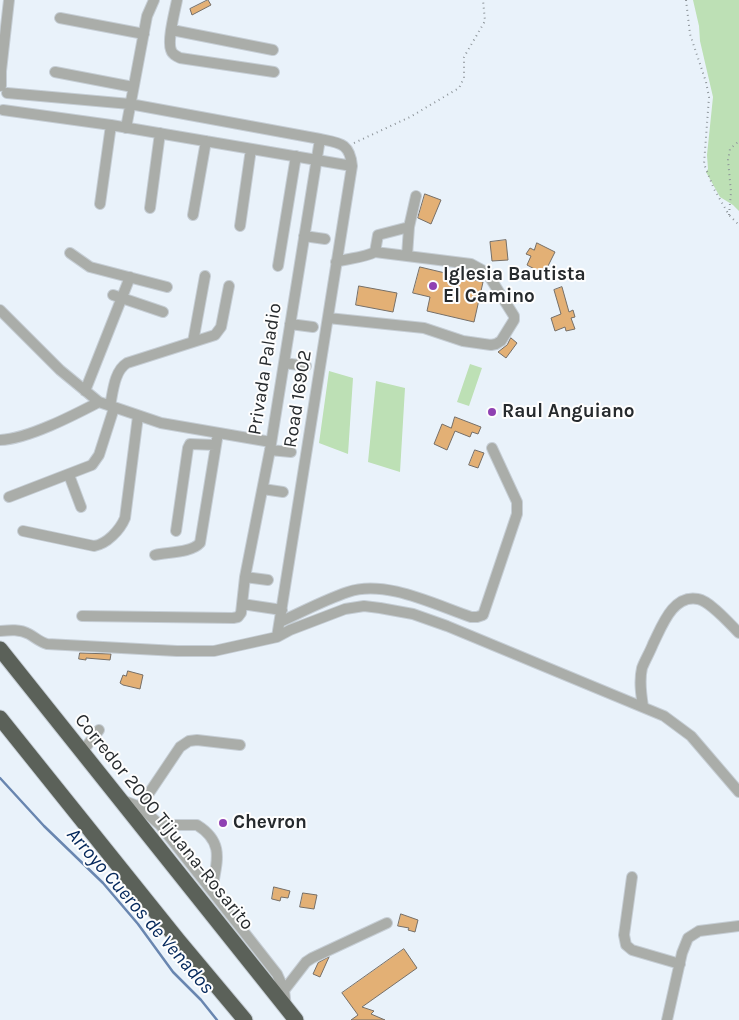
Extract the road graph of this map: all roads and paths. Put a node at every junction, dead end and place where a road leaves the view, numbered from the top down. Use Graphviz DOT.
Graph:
graph roads {
  1 [pos="9,0"];
  2 [pos="154,0"];
  3 [pos="177,0"];
  4 [pos="483,0"];
  5 [pos="686,0"];
  6 [pos="60,18"];
  7 [pos="172,30"];
  8 [pos="144,34"];
  9 [pos="273,50"];
  10 [pos="54,72"];
  11 [pos="274,72"];
  12 [pos="133,87"];
  13 [pos="2,88"];
  14 [pos="130,104"];
  15 [pos="2,111"];
  16 [pos="111,125"];
  17 [pos="126,128"];
  18 [pos="160,133"];
  19 [pos="320,139"];
  20 [pos="206,141"];
  21 [pos="739,141"];
  22 [pos="346,147"];
  23 [pos="251,148"];
  24 [pos="296,156"];
  25 [pos="316,160"];
  26 [pos="352,166"];
  27 [pos="416,196"];
  28 [pos="100,204"];
  29 [pos="150,208"];
  30 [pos="729,215"];
  31 [pos="193,216"];
  32 [pos="739,225"];
  33 [pos="240,226"];
  34 [pos="409,227"];
  35 [pos="304,236"];
  36 [pos="325,239"];
  37 [pos="375,252"];
  38 [pos="70,253"];
  39 [pos="407,256"];
  40 [pos="336,262"];
  41 [pos="278,266"];
  42 [pos="205,276"];
  43 [pos="130,277"];
  44 [pos="229,286"];
  45 [pos="168,287"];
  46 [pos="117,296"];
  47 [pos="0,310"];
  48 [pos="162,312"];
  49 [pos="328,318"];
  50 [pos="290,324"];
  51 [pos="313,327"];
  52 [pos="193,342"];
  53 [pos="284,363"];
  54 [pos="306,366"];
  55 [pos="85,391"];
  56 [pos="99,402"];
  57 [pos="112,407"];
  58 [pos="138,416"];
  59 [pos="218,432"];
  60 [pos="0,440"];
  61 [pos="216,445"];
  62 [pos="271,446"];
  63 [pos="492,448"];
  64 [pos="291,452"];
  65 [pos="69,475"];
  66 [pos="263,489"];
  67 [pos="283,492"];
  68 [pos="9,497"];
  69 [pos="81,507"];
  70 [pos="176,531"];
  71 [pos="23,532"];
  72 [pos="155,555"];
  73 [pos="246,578"];
  74 [pos="268,580"];
  75 [pos="242,604"];
  76 [pos="282,610"];
  77 [pos="82,616"];
  78 [pos="280,622"];
  79 [pos="0,631"];
  80 [pos="739,633"];
  81 [pos="277,637"];
  82 [pos="0,649"];
  83 [pos="643,706"];
  84 [pos="0,718"];
  85 [pos="99,730"];
  86 [pos="240,745"];
  87 [pos="82,752"];
  88 [pos="739,792"];
  89 [pos="137,812"];
  90 [pos="160,825"];
  91 [pos="632,877"];
  92 [pos="212,891"];
  93 [pos="387,922"];
  94 [pos="739,926"];
  95 [pos="680,964"];
  96 [pos="286,1004"];
  97 [pos="245,1020"];
  98 [pos="667,1020"];
  1 -- 13 [label="street"];
  2 -- 8 [label="street"];
  3 -- 7 [label="street"];
  4 -- 22 [label="path"];
  5 -- 30 [label="path"];
  6 -- 8 [label="street"];
  7 -- 9 [label="street"];
  7 -- 11 [label="street"];
  8 -- 12 [label="street"];
  10 -- 12 [label="street"];
  12 -- 14 [label="street"];
  13 -- 14 [label="street"];
  13 -- 15 [label="street"];
  14 -- 17 [label="street"];
  14 -- 19 [label="street"];
  15 -- 16 [label="street"];
  16 -- 17 [label="street"];
  16 -- 28 [label="street"];
  17 -- 18 [label="street"];
  18 -- 20 [label="street"];
  18 -- 29 [label="street"];
  19 -- 22 [label="street"];
  19 -- 25 [label="street, Privada Paladio"];
  20 -- 23 [label="street"];
  20 -- 31 [label="street"];
  21 -- 30 [label="path"];
  22 -- 26 [label="street"];
  23 -- 24 [label="street"];
  23 -- 33 [label="street"];
  24 -- 25 [label="street"];
  24 -- 41 [label="street"];
  25 -- 26 [label="street"];
  25 -- 35 [label="street, Privada Paladio"];
  26 -- 40 [label="street, Road 16902"];
  27 -- 34 [label="street"];
  30 -- 32 [label="path"];
  34 -- 37 [label="street"];
  34 -- 39 [label="street"];
  35 -- 36 [label="street"];
  35 -- 50 [label="street, Privada Paladio"];
  37 -- 39 [label="street"];
  37 -- 40 [label="street"];
  38 -- 43 [label="street"];
  39 -- 49 [label="street"];
  40 -- 49 [label="street, Road 16902"];
  42 -- 52 [label="street"];
  43 -- 45 [label="street"];
  43 -- 46 [label="street"];
  44 -- 52 [label="street"];
  46 -- 48 [label="street"];
  46 -- 55 [label="street"];
  47 -- 55 [label="street"];
  49 -- 76 [label="street, Road 16902"];
  50 -- 51 [label="street"];
  50 -- 53 [label="street, Privada Paladio"];
  52 -- 57 [label="street"];
  53 -- 54 [label="street"];
  53 -- 62 [label="street, Privada Paladio"];
  55 -- 56 [label="street"];
  56 -- 57 [label="street"];
  56 -- 60 [label="street"];
  57 -- 58 [label="street"];
  57 -- 65 [label="street"];
  58 -- 59 [label="street"];
  58 -- 71 [label="street"];
  59 -- 61 [label="street"];
  59 -- 62 [label="street"];
  61 -- 70 [label="street"];
  61 -- 72 [label="street"];
  62 -- 64 [label="street"];
  62 -- 66 [label="street, Privada Paladio"];
  63 -- 78 [label="street"];
  65 -- 68 [label="street"];
  65 -- 69 [label="street"];
  66 -- 67 [label="street"];
  66 -- 73 [label="street, Privada Paladio"];
  73 -- 74 [label="street"];
  73 -- 75 [label="street, Privada Paladio"];
  75 -- 76 [label="street"];
  75 -- 77 [label="street"];
  76 -- 78 [label="street, Road 16902"];
  78 -- 81 [label="street, Road 16902"];
  79 -- 81 [label="street"];
  80 -- 83 [label="street"];
  81 -- 83 [label="street"];
  82 -- 87 [label="highway, Corredor 2000 Tijuana-Rosarito"];
  83 -- 88 [label="street"];
  84 -- 97 [label="highway"];
  85 -- 87 [label="street"];
  86 -- 89 [label="street"];
  87 -- 89 [label="highway, Corredor 2000 Tijuana-Rosarito"];
  89 -- 90 [label="street"];
  89 -- 96 [label="highway, Corredor 2000 Tijuana-Rosarito"];
  90 -- 92 [label="street"];
  90 -- 92 [label="street"];
  91 -- 95 [label="street"];
  92 -- 96 [label="street"];
  93 -- 96 [label="street"];
  94 -- 95 [label="street"];
  95 -- 98 [label="street"];
}
